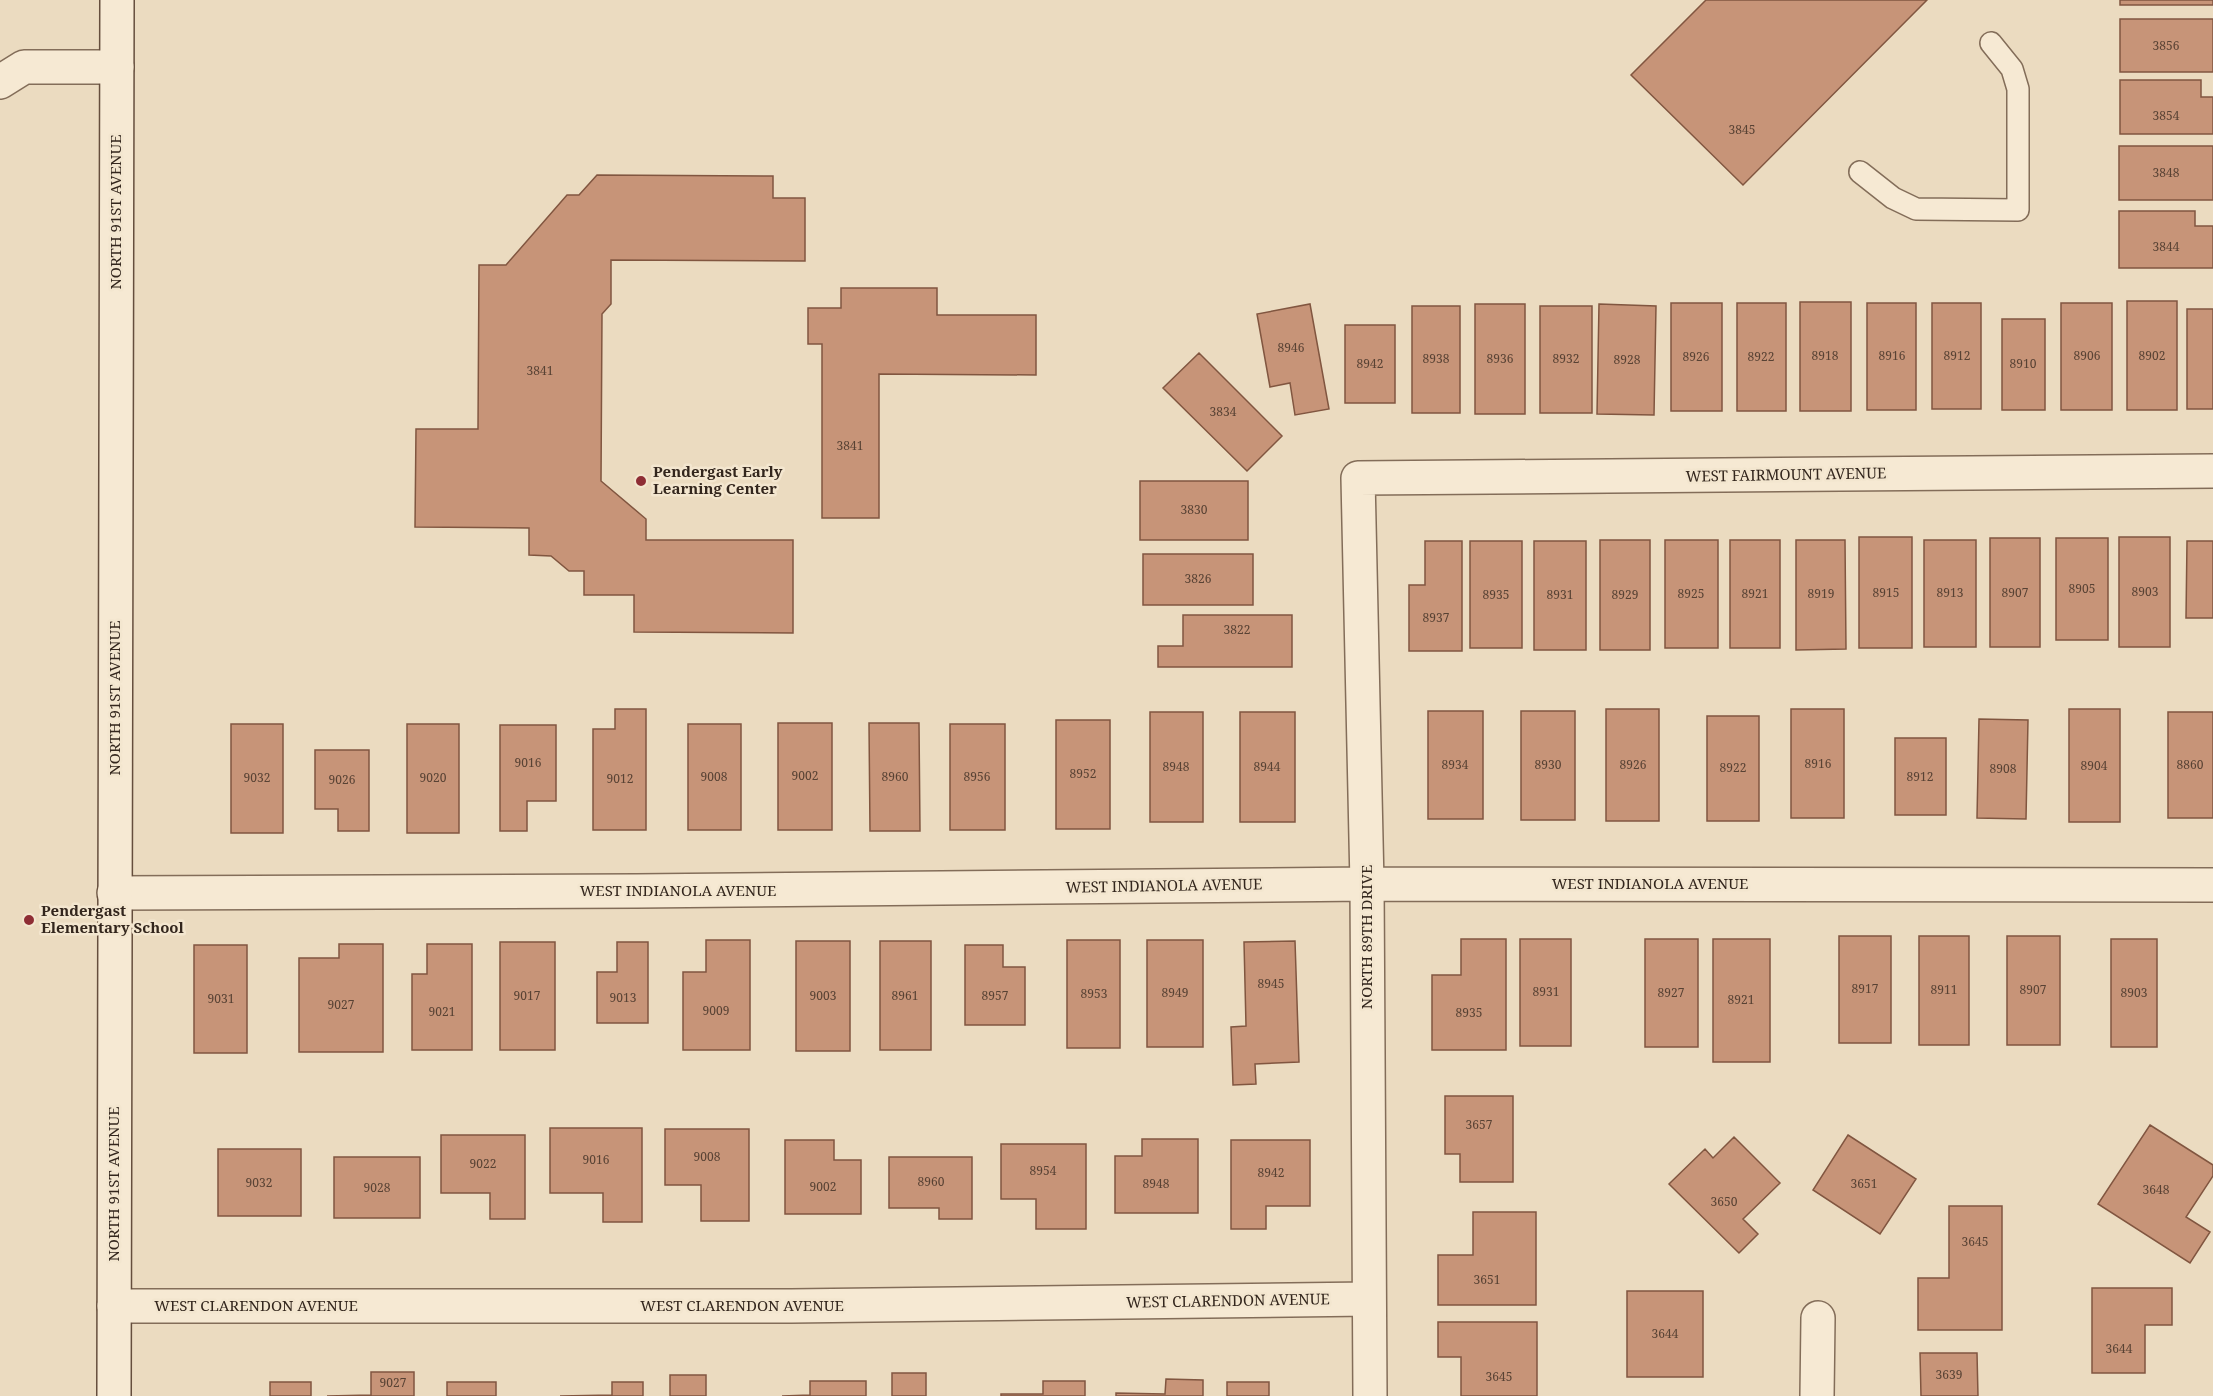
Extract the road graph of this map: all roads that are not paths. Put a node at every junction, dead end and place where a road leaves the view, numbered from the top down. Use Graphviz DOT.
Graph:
graph roads {
  1 [pos="117,0"];
  2 [pos="1991,43"];
  3 [pos="8,66"];
  4 [pos="117,68"];
  5 [pos="1860,172"];
  6 [pos="2213,471"];
  7 [pos="1358,478"];
  8 [pos="1367,884"];
  9 [pos="2213,885"];
  10 [pos="114,893"];
  11 [pos="1370,1299"];
  12 [pos="114,1306"];
  13 [pos="1818,1318"];
  14 [pos="114,1396"];
  15 [pos="1370,1396"];
  16 [pos="1817,1396"];
  1 -- 4 [label="street, NORTH 91ST AVENUE"];
  2 -- 5 [label="lane"];
  3 -- 4 [label="street"];
  4 -- 10 [label="street, NORTH 91ST AVENUE"];
  6 -- 7 [label="street, WEST FAIRMOUNT AVENUE"];
  7 -- 8 [label="street, NORTH 89TH DRIVE"];
  8 -- 9 [label="street, WEST INDIANOLA AVENUE"];
  8 -- 10 [label="street, WEST INDIANOLA AVENUE"];
  8 -- 11 [label="street, NORTH 89TH DRIVE"];
  10 -- 12 [label="street, NORTH 91ST AVENUE"];
  11 -- 12 [label="street, WEST CLARENDON AVENUE"];
  11 -- 15 [label="street, NORTH 89TH DRIVE"];
  12 -- 14 [label="street, NORTH 91ST AVENUE"];
  13 -- 16 [label="street"];
}
